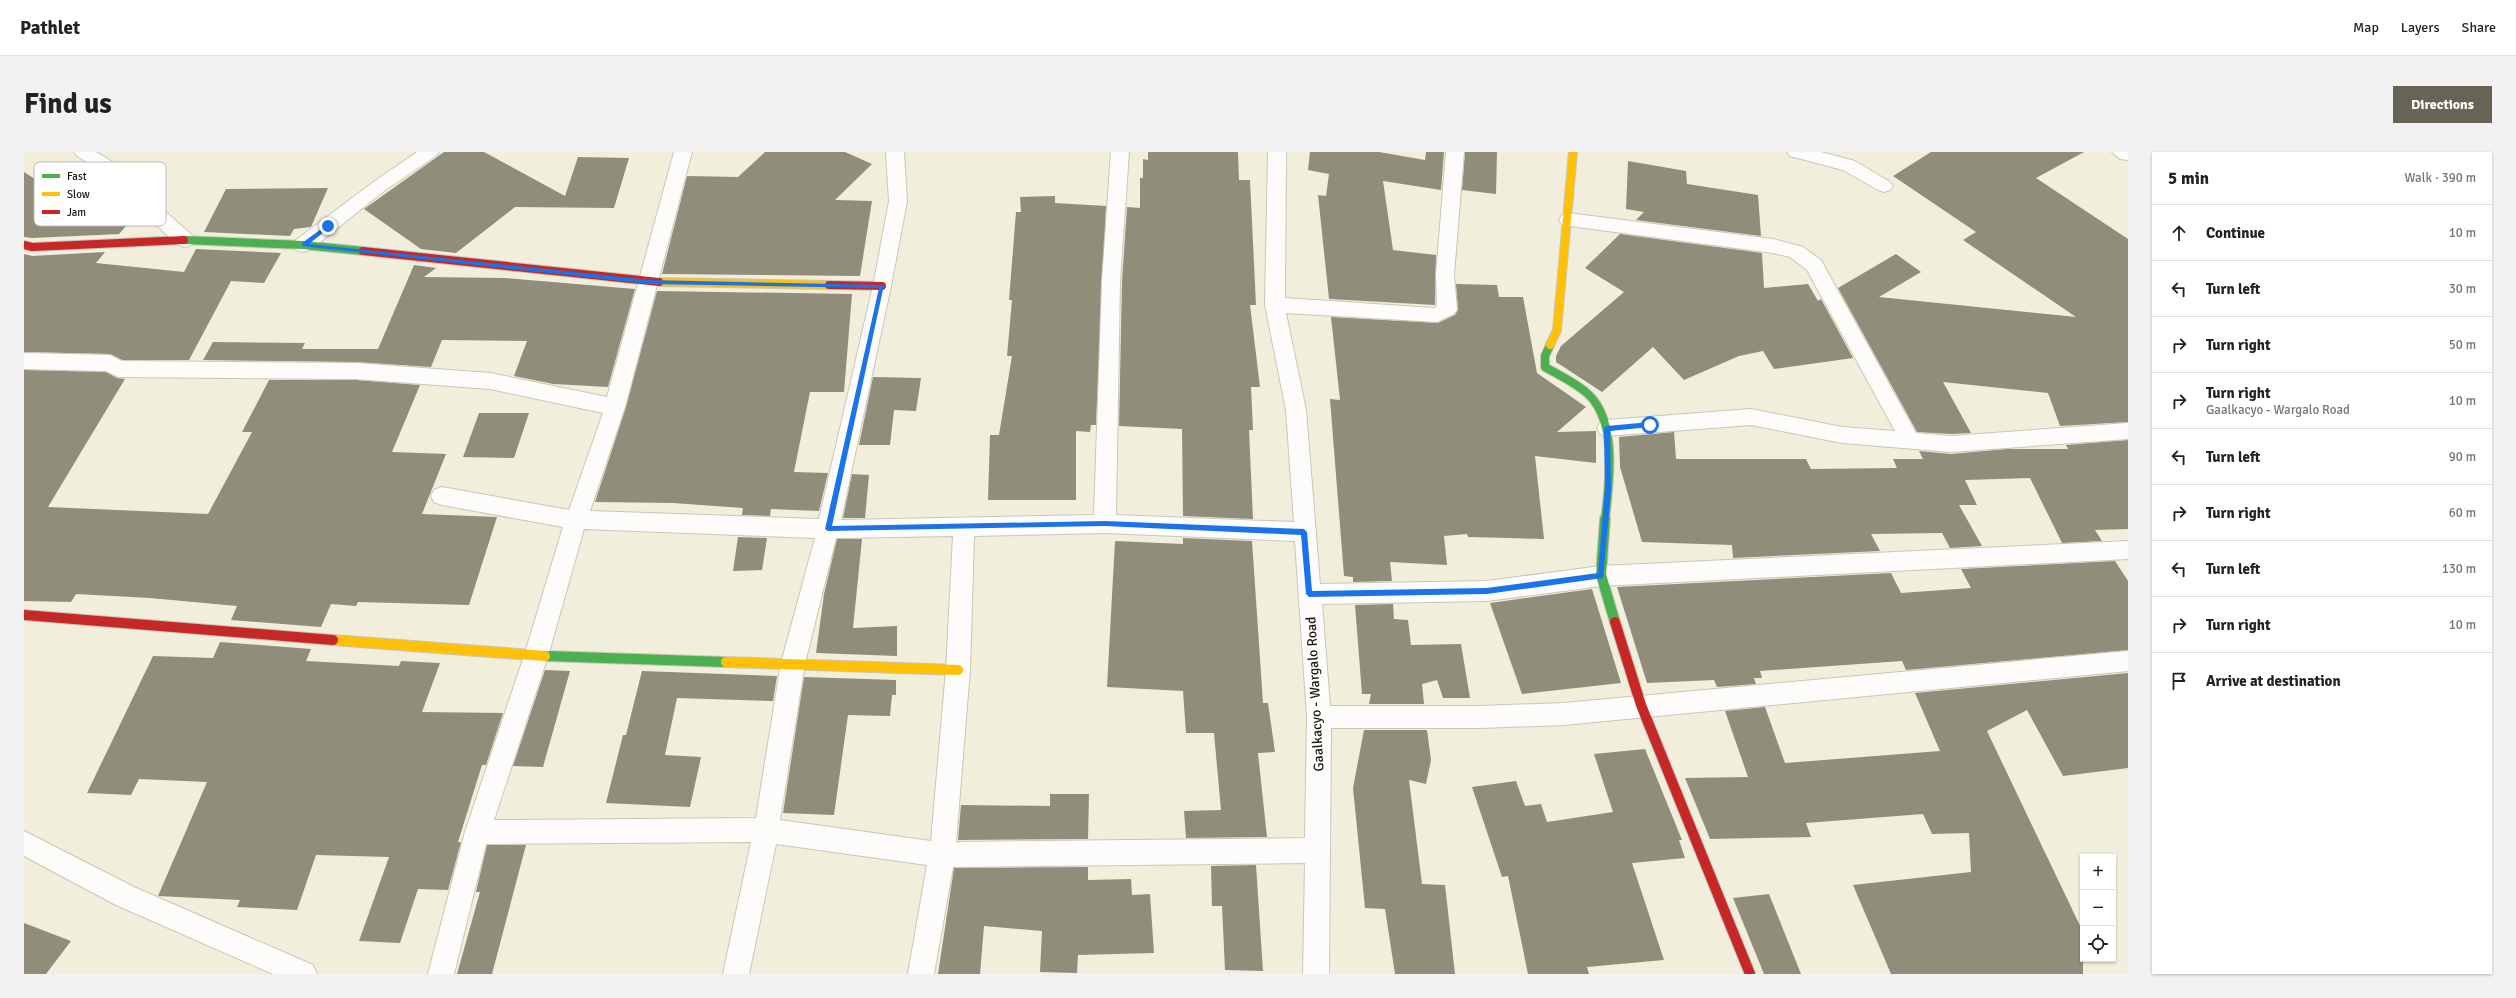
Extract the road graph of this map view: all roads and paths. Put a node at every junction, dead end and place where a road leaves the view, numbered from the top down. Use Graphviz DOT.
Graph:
graph roads {
  1 [pos="83,152"];
  2 [pos="430,152"];
  3 [pos="683,152"];
  4 [pos="895,152"];
  5 [pos="1120,152"];
  6 [pos="1278,152"];
  7 [pos="1455,152"];
  8 [pos="1573,152"];
  9 [pos="1796,152"];
  10 [pos="100,162"];
  11 [pos="1884,186"];
  12 [pos="1568,220"];
  13 [pos="166,223"];
  14 [pos="185,240"];
  15 [pos="24,245"];
  16 [pos="304,245"];
  17 [pos="649,282"];
  18 [pos="882,286"];
  19 [pos="1275,305"];
  20 [pos="24,361"];
  21 [pos="615,407"];
  22 [pos="1607,428"];
  23 [pos="2128,431"];
  24 [pos="1911,442"];
  25 [pos="442,496"];
  26 [pos="576,520"];
  27 [pos="1105,524"];
  28 [pos="964,525"];
  29 [pos="828,529"];
  30 [pos="1304,532"];
  31 [pos="2128,550"];
  32 [pos="1601,576"];
  33 [pos="1309,594"];
  34 [pos="24,615"];
  35 [pos="536,656"];
  36 [pos="2128,661"];
  37 [pos="793,663"];
  38 [pos="958,670"];
  39 [pos="1641,705"];
  40 [pos="1319,716"];
  41 [pos="766,830"];
  42 [pos="477,832"];
  43 [pos="24,843"];
  44 [pos="1319,850"];
  45 [pos="942,856"];
  46 [pos="304,974"];
  47 [pos="441,974"];
  48 [pos="736,974"];
  49 [pos="921,974"];
  50 [pos="1316,974"];
  51 [pos="1750,974"];
  1 -- 10 [label="street"];
  2 -- 16 [label="street"];
  3 -- 17 [label="street"];
  4 -- 18 [label="street"];
  5 -- 27 [label="street"];
  6 -- 19 [label="street, Gaalkacyo - Wargalo Road"];
  7 -- 19 [label="street"];
  8 -- 12 [label="street"];
  9 -- 11 [label="street"];
  12 -- 22 [label="street"];
  12 -- 24 [label="street"];
  13 -- 14 [label="street"];
  14 -- 15 [label="street"];
  14 -- 16 [label="street"];
  16 -- 17 [label="street"];
  17 -- 18 [label="street"];
  17 -- 21 [label="street"];
  18 -- 29 [label="street"];
  19 -- 30 [label="street, Gaalkacyo - Wargalo Road"];
  20 -- 21 [label="street"];
  21 -- 26 [label="street"];
  22 -- 24 [label="street"];
  22 -- 32 [label="street"];
  23 -- 24 [label="street"];
  25 -- 26 [label="street"];
  26 -- 29 [label="street"];
  26 -- 35 [label="street"];
  27 -- 28 [label="street"];
  27 -- 30 [label="street"];
  28 -- 29 [label="street"];
  28 -- 38 [label="street"];
  29 -- 37 [label="street"];
  30 -- 33 [label="street, Gaalkacyo - Wargalo Road"];
  31 -- 32 [label="street"];
  32 -- 33 [label="street"];
  32 -- 39 [label="street"];
  33 -- 40 [label="street, Gaalkacyo - Wargalo Road"];
  34 -- 35 [label="street"];
  35 -- 37 [label="street"];
  35 -- 42 [label="street"];
  36 -- 39 [label="street"];
  37 -- 38 [label="street"];
  37 -- 41 [label="street"];
  38 -- 45 [label="street"];
  39 -- 40 [label="street"];
  39 -- 51 [label="street"];
  40 -- 44 [label="street, Gaalkacyo - Wargalo Road"];
  41 -- 42 [label="street"];
  41 -- 45 [label="street"];
  41 -- 48 [label="street"];
  42 -- 47 [label="street"];
  43 -- 46 [label="street"];
  44 -- 45 [label="street"];
  44 -- 50 [label="street, Gaalkacyo - Wargalo Road"];
  45 -- 49 [label="street"];
}
